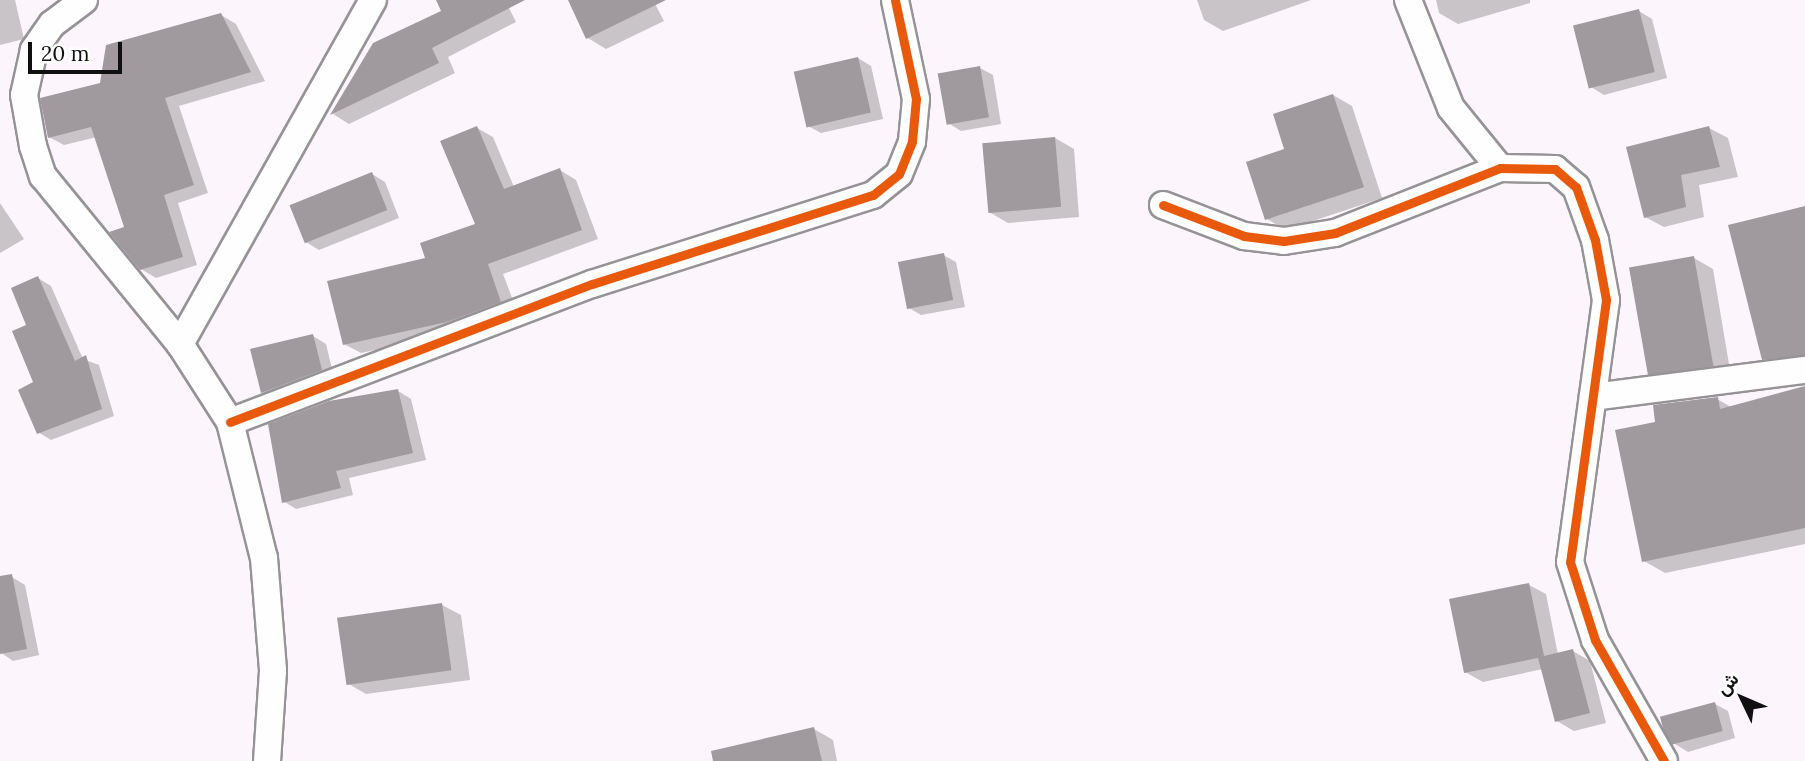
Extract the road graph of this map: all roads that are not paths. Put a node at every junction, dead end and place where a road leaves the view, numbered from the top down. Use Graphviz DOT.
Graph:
graph roads {
  1 [pos="84,0"];
  2 [pos="373,0"];
  3 [pos="895,0"];
  4 [pos="1408,0"];
  5 [pos="1500,168"];
  6 [pos="1163,205"];
  7 [pos="180,344"];
  8 [pos="1805,370"];
  9 [pos="1593,397"];
  10 [pos="230,422"];
  11 [pos="267,761"];
  12 [pos="1664,761"];
  1 -- 7 [label="street"];
  2 -- 7 [label="street"];
  3 -- 10 [label="street"];
  4 -- 5 [label="street"];
  5 -- 6 [label="street"];
  5 -- 9 [label="street"];
  7 -- 10 [label="street"];
  8 -- 9 [label="street"];
  9 -- 12 [label="street"];
  10 -- 11 [label="street"];
}
